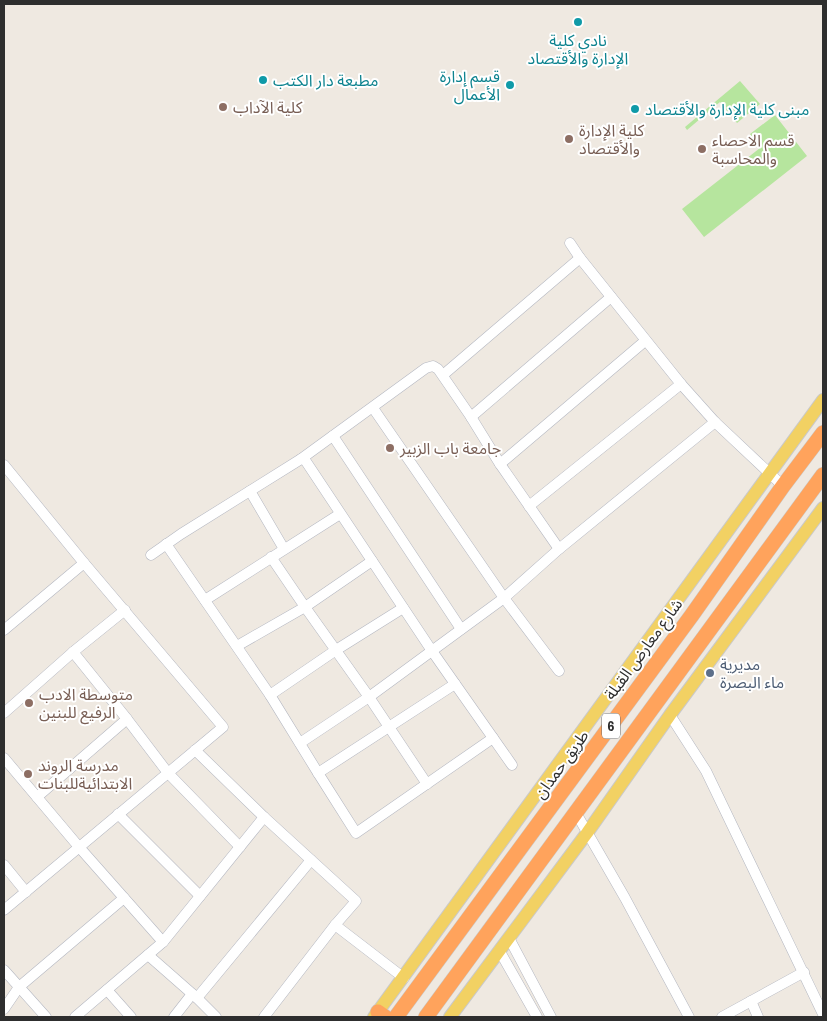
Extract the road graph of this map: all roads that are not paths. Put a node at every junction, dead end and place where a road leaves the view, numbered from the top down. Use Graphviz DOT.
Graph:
graph roads {
  1 [pos="570,243"];
  2 [pos="580,258"];
  3 [pos="611,297"];
  4 [pos="645,341"];
  5 [pos="443,375"];
  6 [pos="680,384"];
  7 [pos="823,400"];
  8 [pos="373,408"];
  9 [pos="471,416"];
  10 [pos="715,422"];
  11 [pos="823,432"];
  12 [pos="333,436"];
  13 [pos="301,459"];
  14 [pos="500,464"];
  15 [pos="4,465"];
  16 [pos="770,474"];
  17 [pos="823,474"];
  18 [pos="783,486"];
  19 [pos="250,491"];
  20 [pos="529,506"];
  21 [pos="823,508"];
  22 [pos="340,514"];
  23 [pos="166,544"];
  24 [pos="284,549"];
  25 [pos="559,549"];
  26 [pos="151,555"];
  27 [pos="271,557"];
  28 [pos="372,561"];
  29 [pos="84,563"];
  30 [pos="504,598"];
  31 [pos="205,600"];
  32 [pos="305,607"];
  33 [pos="403,608"];
  34 [pos="125,610"];
  35 [pos="692,615"];
  36 [pos="710,628"];
  37 [pos="461,629"];
  38 [pos="4,630"];
  39 [pos="237,646"];
  40 [pos="336,650"];
  41 [pos="432,651"];
  42 [pos="73,652"];
  43 [pos="559,671"];
  44 [pos="455,684"];
  45 [pos="270,694"];
  46 [pos="369,697"];
  47 [pos="4,713"];
  48 [pos="670,715"];
  49 [pos="127,718"];
  50 [pos="389,727"];
  51 [pos="493,738"];
  52 [pos="300,744"];
  53 [pos="196,750"];
  54 [pos="4,758"];
  55 [pos="512,765"];
  56 [pos="168,773"];
  57 [pos="318,773"];
  58 [pos="427,784"];
  59 [pos="37,797"];
  60 [pos="576,813"];
  61 [pos="118,814"];
  62 [pos="264,816"];
  63 [pos="587,833"];
  64 [pos="79,847"];
  65 [pos="240,847"];
  66 [pos="311,860"];
  67 [pos="4,865"];
  68 [pos="26,892"];
  69 [pos="200,896"];
  70 [pos="124,898"];
  71 [pos="4,910"];
  72 [pos="336,925"];
  73 [pos="509,938"];
  74 [pos="163,942"];
  75 [pos="500,950"];
  76 [pos="148,955"];
  77 [pos="4,970"];
  78 [pos="804,972"];
  79 [pos="404,978"];
  80 [pos="19,988"];
  81 [pos="823,988"];
  82 [pos="107,990"];
  83 [pos="813,993"];
  84 [pos="194,996"];
  85 [pos="751,1001"];
  86 [pos="4,1008"];
  87 [pos="823,1014"];
  88 [pos="379,1015"];
  89 [pos="46,1017"];
  90 [pos="75,1017"];
  91 [pos="131,1017"];
  92 [pos="174,1017"];
  93 [pos="216,1017"];
  94 [pos="264,1017"];
  95 [pos="396,1017"];
  96 [pos="426,1017"];
  97 [pos="450,1017"];
  98 [pos="537,1017"];
  99 [pos="551,1017"];
  100 [pos="689,1017"];
  101 [pos="722,1017"];
  102 [pos="758,1017"];
  1 -- 2 [label="street"];
  2 -- 3 [label="street"];
  2 -- 5 [label="street"];
  3 -- 4 [label="street"];
  3 -- 9 [label="street"];
  4 -- 6 [label="street"];
  4 -- 14 [label="street"];
  5 -- 8 [label="street"];
  5 -- 9 [label="street"];
  6 -- 10 [label="street"];
  6 -- 20 [label="street"];
  7 -- 16 [label="main road, شارع معارض القبلة"];
  8 -- 12 [label="street"];
  8 -- 30 [label="street"];
  9 -- 14 [label="street"];
  10 -- 16 [label="street"];
  10 -- 25 [label="street"];
  11 -- 18 [label="highway, طريق حمدان / 6"];
  12 -- 13 [label="street"];
  12 -- 37 [label="street"];
  13 -- 19 [label="street"];
  13 -- 22 [label="street"];
  14 -- 20 [label="street"];
  15 -- 29 [label="street"];
  16 -- 18 [label="street"];
  16 -- 79 [label="main road, شارع معارض القبلة"];
  17 -- 36 [label="highway, 6"];
  18 -- 35 [label="highway, طريق حمدان / 6"];
  19 -- 23 [label="street"];
  19 -- 24 [label="street"];
  20 -- 25 [label="street"];
  21 -- 48 [label="main road"];
  22 -- 24 [label="street"];
  22 -- 28 [label="street"];
  23 -- 26 [label="street"];
  23 -- 31 [label="street"];
  24 -- 27 [label="street"];
  25 -- 30 [label="street"];
  27 -- 31 [label="street"];
  27 -- 32 [label="street"];
  28 -- 32 [label="street"];
  28 -- 33 [label="street"];
  29 -- 34 [label="street"];
  29 -- 38 [label="street"];
  30 -- 37 [label="street"];
  30 -- 43 [label="street"];
  31 -- 39 [label="street"];
  32 -- 39 [label="street"];
  32 -- 40 [label="street"];
  33 -- 40 [label="street"];
  33 -- 41 [label="street"];
  34 -- 42 [label="street"];
  34 -- 53 [label="street"];
  35 -- 36 [label="highway"];
  35 -- 95 [label="highway, طريق حمدان / 6"];
  36 -- 60 [label="highway, 6"];
  37 -- 41 [label="street"];
  39 -- 45 [label="street"];
  40 -- 45 [label="street"];
  40 -- 46 [label="street"];
  41 -- 44 [label="street"];
  41 -- 46 [label="street"];
  42 -- 47 [label="street"];
  42 -- 49 [label="street"];
  44 -- 50 [label="street"];
  44 -- 51 [label="street"];
  45 -- 52 [label="street"];
  46 -- 50 [label="street"];
  46 -- 52 [label="street"];
  48 -- 63 [label="main road"];
  48 -- 78 [label="street"];
  49 -- 56 [label="street"];
  49 -- 59 [label="street"];
  50 -- 57 [label="street"];
  50 -- 58 [label="street"];
  51 -- 55 [label="street"];
  51 -- 58 [label="street"];
  52 -- 57 [label="street"];
  53 -- 56 [label="street"];
  53 -- 62 [label="street"];
  54 -- 59 [label="street"];
  56 -- 61 [label="street"];
  56 -- 65 [label="street"];
  57 -- 58 [label="street"];
  59 -- 64 [label="street"];
  60 -- 63 [label="street"];
  60 -- 96 [label="highway, 6"];
  61 -- 64 [label="street"];
  61 -- 69 [label="street"];
  62 -- 65 [label="street"];
  62 -- 66 [label="street"];
  63 -- 73 [label="main road"];
  63 -- 100 [label="street"];
  64 -- 68 [label="street"];
  64 -- 70 [label="street"];
  65 -- 69 [label="street"];
  66 -- 72 [label="street"];
  66 -- 84 [label="street"];
  67 -- 68 [label="street"];
  68 -- 71 [label="street"];
  69 -- 74 [label="street"];
  70 -- 74 [label="street"];
  70 -- 80 [label="street"];
  72 -- 79 [label="street"];
  72 -- 94 [label="street"];
  73 -- 75 [label="main road"];
  73 -- 99 [label="street"];
  74 -- 76 [label="street"];
  75 -- 97 [label="main road"];
  75 -- 98 [label="street"];
  76 -- 82 [label="street"];
  76 -- 84 [label="street"];
  77 -- 80 [label="street"];
  78 -- 83 [label="street"];
  78 -- 85 [label="street"];
  79 -- 88 [label="main road, شارع معارض القبلة"];
  80 -- 86 [label="street"];
  80 -- 89 [label="street"];
  81 -- 83 [label="street"];
  82 -- 90 [label="street"];
  82 -- 91 [label="street"];
  83 -- 87 [label="street"];
  84 -- 92 [label="street"];
  84 -- 93 [label="street"];
  85 -- 101 [label="street"];
  85 -- 102 [label="street"];
}
